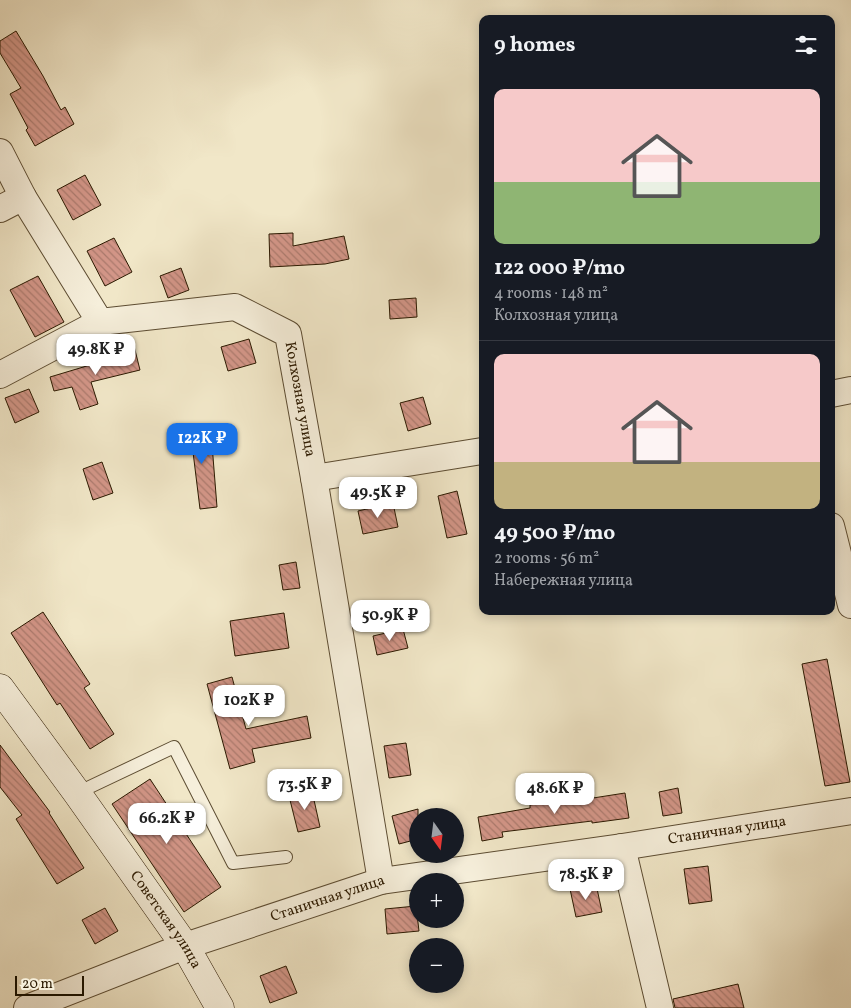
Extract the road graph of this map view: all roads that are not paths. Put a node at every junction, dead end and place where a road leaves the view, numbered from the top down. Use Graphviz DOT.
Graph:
graph roads {
  1 [pos="0,152"];
  2 [pos="23,196"];
  3 [pos="0,208"];
  4 [pos="100,322"];
  5 [pos="0,375"];
  6 [pos="851,390"];
  7 [pos="835,393"];
  8 [pos="479,451"];
  9 [pos="314,478"];
  10 [pos="835,542"];
  11 [pos="851,605"];
  12 [pos="0,688"];
  13 [pos="77,793"];
  14 [pos="851,811"];
  15 [pos="622,847"];
  16 [pos="286,857"];
  17 [pos="381,881"];
  18 [pos="185,946"];
  19 [pos="27,1008"];
  20 [pos="220,1008"];
  21 [pos="660,1008"];
  1 -- 2 [label="street"];
  2 -- 3 [label="street"];
  2 -- 4 [label="street"];
  4 -- 5 [label="street"];
  4 -- 9 [label="street, Колхозная улица"];
  6 -- 7 [label="street"];
  8 -- 9 [label="street"];
  9 -- 17 [label="street, Колхозная улица"];
  10 -- 11 [label="street"];
  12 -- 13 [label="street, Советская улица"];
  13 -- 16 [label="lane"];
  13 -- 18 [label="street, Советская улица"];
  14 -- 15 [label="street, Станичная улица"];
  15 -- 17 [label="street, Станичная улица"];
  15 -- 21 [label="street"];
  17 -- 18 [label="street, Станичная улица"];
  18 -- 19 [label="street, Станичная улица"];
  18 -- 20 [label="street, Советская улица"];
}
